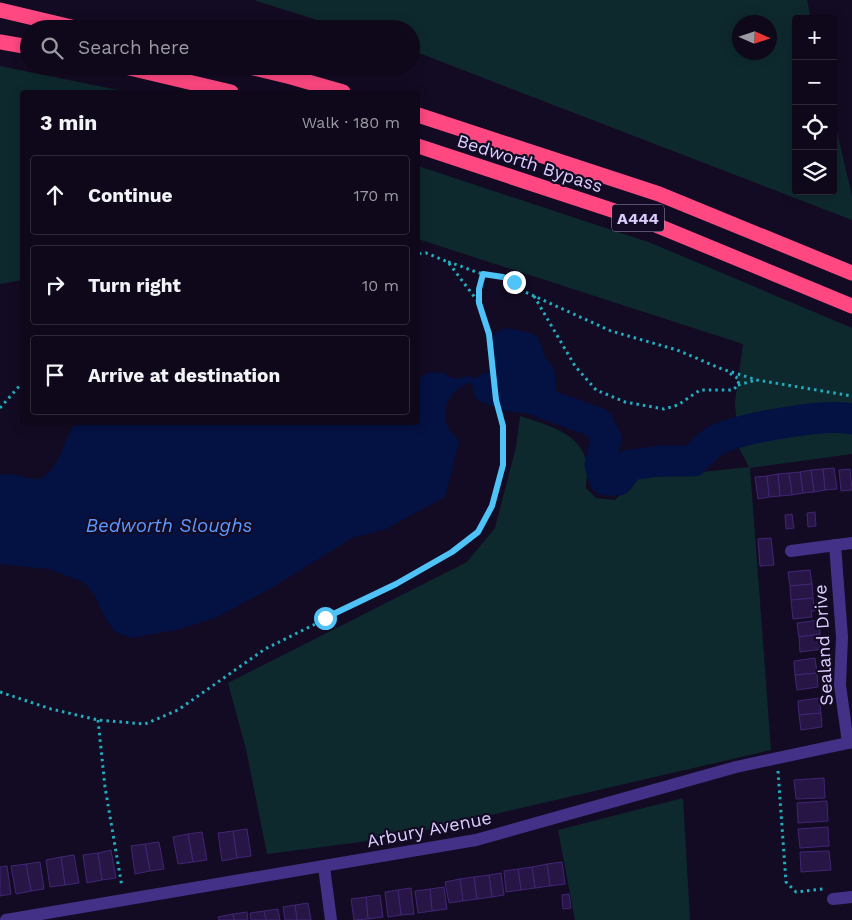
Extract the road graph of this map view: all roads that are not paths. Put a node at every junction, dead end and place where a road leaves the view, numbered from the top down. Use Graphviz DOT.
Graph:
graph roads {
  1 [pos="0,10"];
  2 [pos="42,20"];
  3 [pos="0,42"];
  4 [pos="20,46"];
  5 [pos="159,75"];
  6 [pos="283,75"];
  7 [pos="223,90"];
  8 [pos="336,90"];
  9 [pos="420,116"];
  10 [pos="420,147"];
  11 [pos="852,273"];
  12 [pos="852,306"];
  13 [pos="852,543"];
  14 [pos="834,545"];
  15 [pos="791,551"];
  16 [pos="850,742"];
  17 [pos="324,867"];
  18 [pos="852,897"];
  19 [pos="833,899"];
  20 [pos="20,919"];
  21 [pos="6,920"];
  22 [pos="331,920"];
  1 -- 2 [label="highway"];
  3 -- 4 [label="highway"];
  5 -- 7 [label="highway"];
  6 -- 8 [label="highway"];
  9 -- 11 [label="highway, Bedworth Bypass / A444"];
  10 -- 12 [label="highway, Bedworth Bypass / A444"];
  13 -- 14 [label="street"];
  14 -- 15 [label="street"];
  14 -- 16 [label="street, Sealand Drive"];
  16 -- 17 [label="street, Arbury Avenue"];
  17 -- 20 [label="street, Arbury Avenue"];
  17 -- 22 [label="street"];
  18 -- 19 [label="street"];
  20 -- 21 [label="street, Arbury Avenue"];
}
